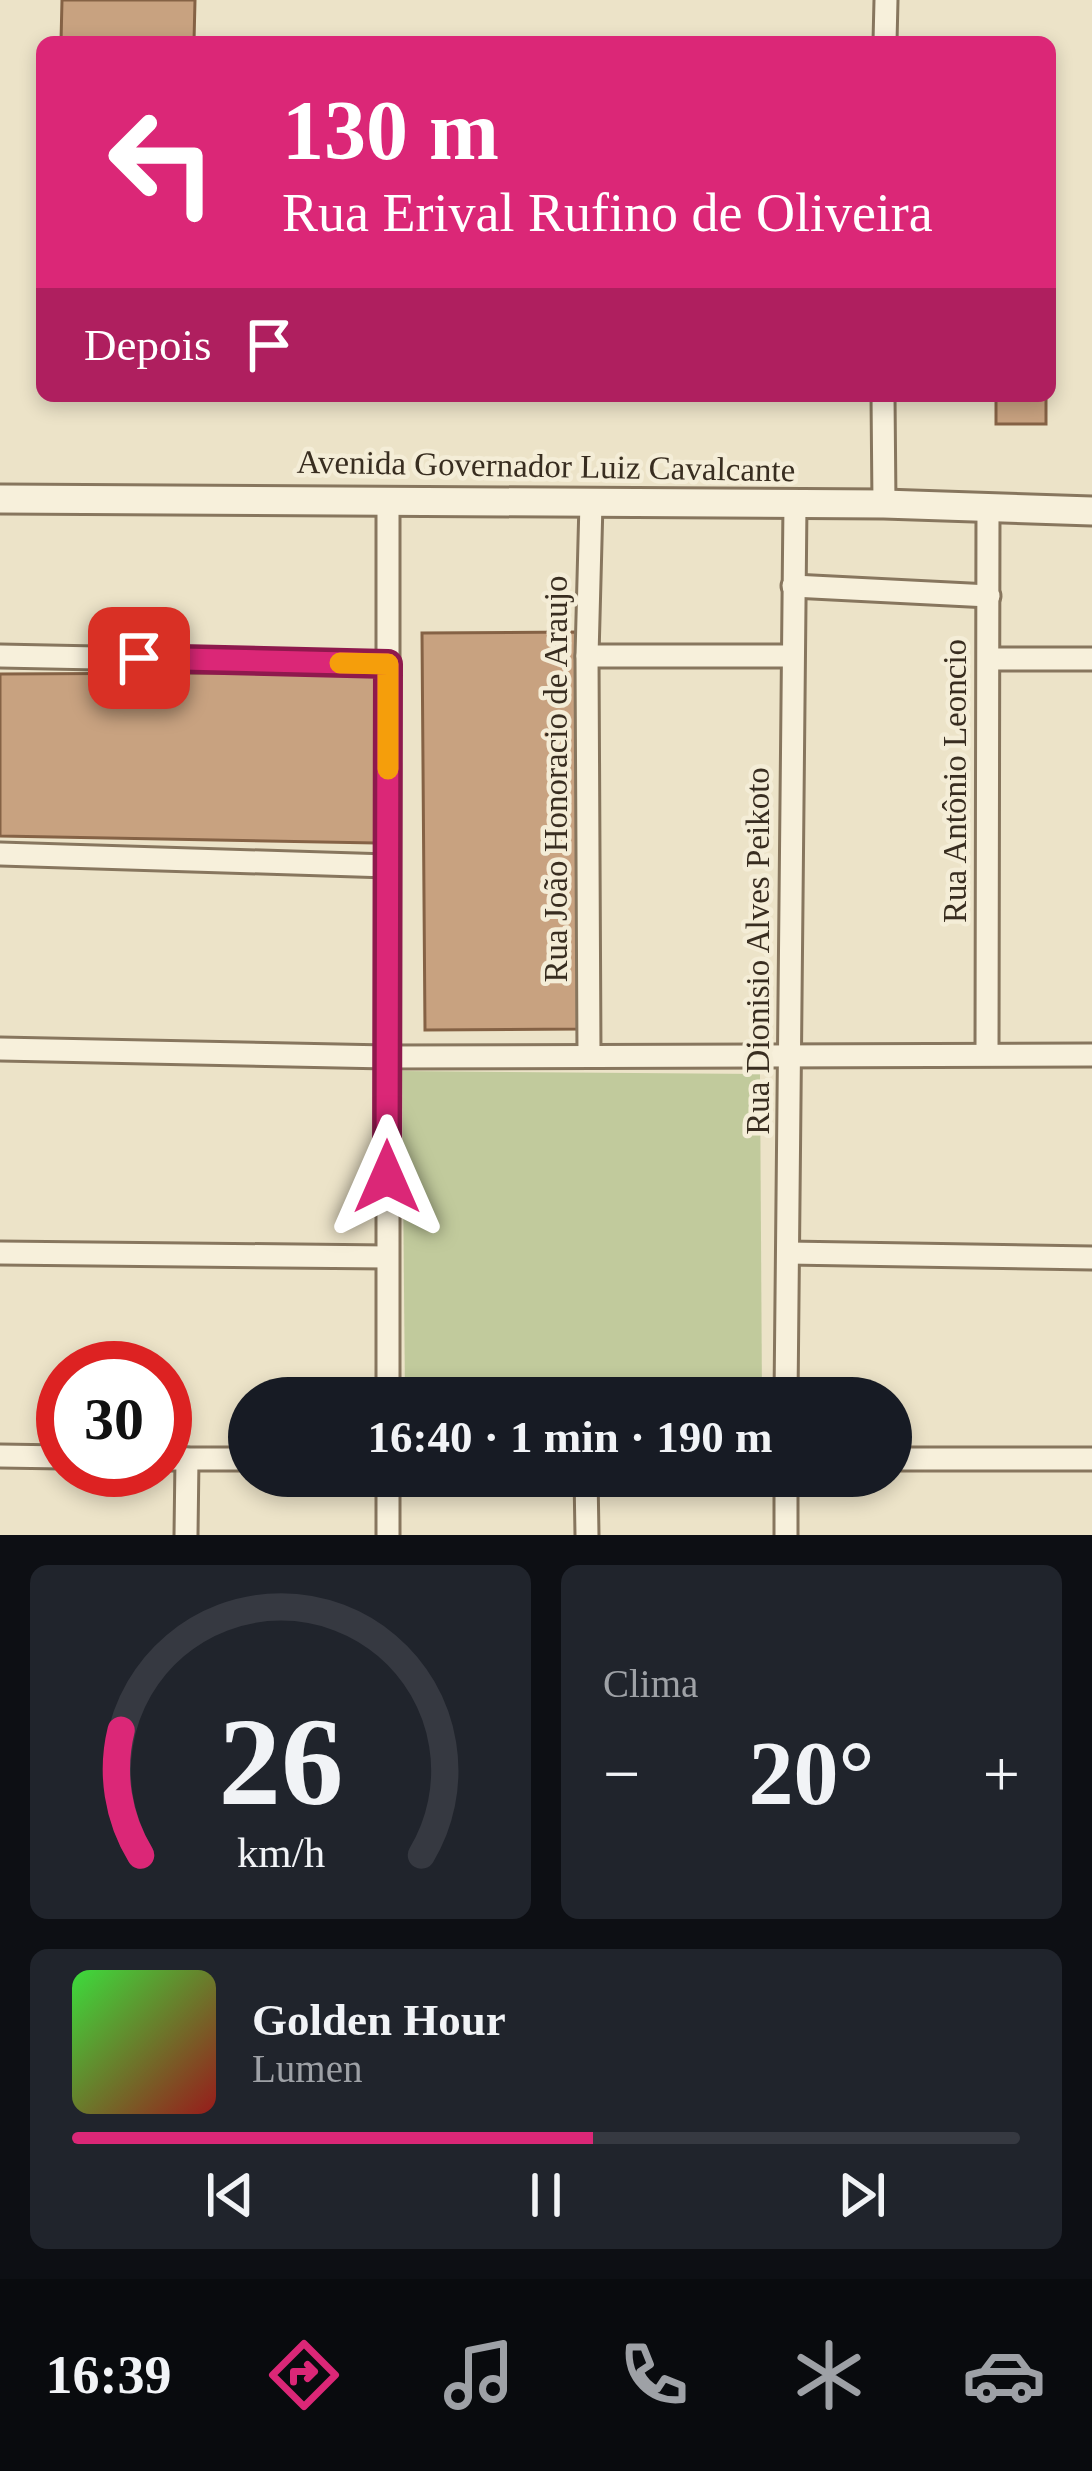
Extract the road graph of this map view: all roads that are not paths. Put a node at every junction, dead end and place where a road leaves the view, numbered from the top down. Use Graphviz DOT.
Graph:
graph roads {
  1 [pos="886,0"];
  2 [pos="885,36"];
  3 [pos="883,402"];
  4 [pos="0,499"];
  5 [pos="388,500"];
  6 [pos="591,503"];
  7 [pos="794,504"];
  8 [pos="884,504"];
  9 [pos="988,508"];
  10 [pos="1092,511"];
  11 [pos="793,586"];
  12 [pos="988,596"];
  13 [pos="0,656"];
  14 [pos="587,656"];
  15 [pos="792,656"];
  16 [pos="989,659"];
  17 [pos="1092,659"];
  18 [pos="388,664"];
  19 [pos="0,854"];
  20 [pos="388,866"];
  21 [pos="0,1049"];
  22 [pos="987,1054"];
  23 [pos="590,1055"];
  24 [pos="1092,1055"];
  25 [pos="790,1056"];
  26 [pos="387,1058"];
  27 [pos="0,1253"];
  28 [pos="788,1253"];
  29 [pos="387,1257"];
  30 [pos="1092,1258"];
  31 [pos="388,1377"];
  32 [pos="786,1377"];
  33 [pos="0,1456"];
  34 [pos="36,1457"];
  35 [pos="192,1459"];
  36 [pos="228,1459"];
  37 [pos="912,1459"];
  38 [pos="1092,1459"];
  39 [pos="181,1497"];
  40 [pos="388,1497"];
  41 [pos="586,1497"];
  42 [pos="786,1497"];
  43 [pos="186,1535"];
  44 [pos="388,1535"];
  45 [pos="586,1535"];
  46 [pos="786,1535"];
  1 -- 2 [label="street"];
  3 -- 8 [label="street"];
  4 -- 5 [label="street, Avenida Governador Luiz Cavalcante"];
  5 -- 6 [label="street, Avenida Governador Luiz Cavalcante"];
  5 -- 18 [label="street"];
  6 -- 7 [label="street, Avenida Governador Luiz Cavalcante"];
  6 -- 14 [label="street, Rua João Honoracio de Araujo"];
  7 -- 8 [label="street, Avenida Governador Luiz Cavalcante"];
  7 -- 11 [label="street, Rua Dionisio Alves Peikoto"];
  8 -- 9 [label="street, Avenida Governador Luiz Cavalcante"];
  9 -- 10 [label="street, Avenida Governador Luiz Cavalcante"];
  9 -- 12 [label="street, Rua Antônio Leoncio"];
  11 -- 12 [label="street"];
  11 -- 15 [label="street, Rua Dionisio Alves Peikoto"];
  12 -- 16 [label="street, Rua Antônio Leoncio"];
  13 -- 18 [label="street"];
  14 -- 15 [label="street"];
  14 -- 23 [label="street, Rua João Honoracio de Araujo"];
  15 -- 25 [label="street, Rua Dionisio Alves Peikoto"];
  16 -- 17 [label="street"];
  16 -- 22 [label="street, Rua Antônio Leoncio"];
  18 -- 20 [label="street"];
  19 -- 20 [label="street"];
  20 -- 26 [label="street"];
  21 -- 26 [label="street"];
  22 -- 24 [label="street"];
  22 -- 25 [label="street"];
  23 -- 25 [label="street"];
  23 -- 26 [label="street"];
  25 -- 28 [label="street, Rua Dionisio Alves Peikoto"];
  26 -- 29 [label="street"];
  27 -- 29 [label="street"];
  28 -- 30 [label="street"];
  28 -- 32 [label="street, Rua Dionisio Alves Peikoto"];
  29 -- 31 [label="street"];
  33 -- 34 [label="street"];
  35 -- 36 [label="street"];
  37 -- 38 [label="street"];
  39 -- 43 [label="street"];
  40 -- 44 [label="street"];
  41 -- 45 [label="street"];
  42 -- 46 [label="street"];
}
